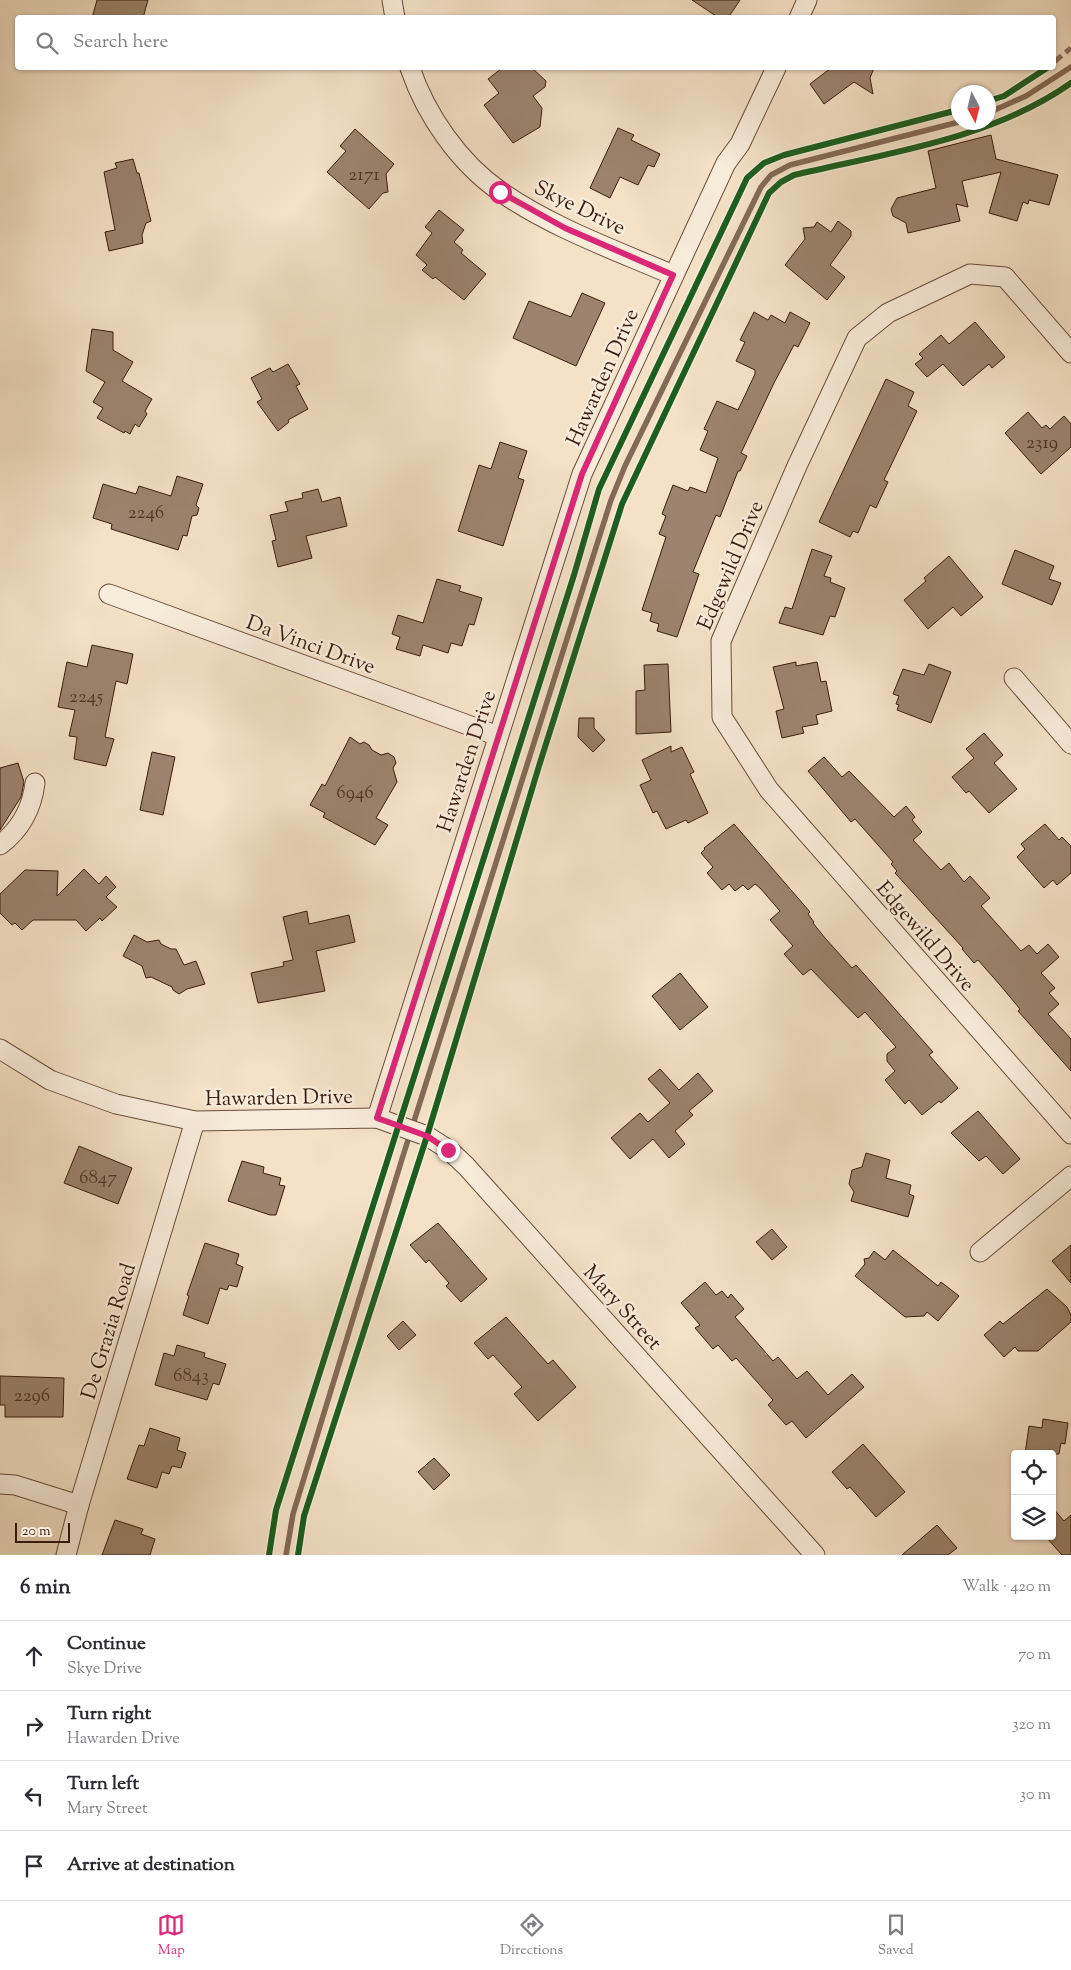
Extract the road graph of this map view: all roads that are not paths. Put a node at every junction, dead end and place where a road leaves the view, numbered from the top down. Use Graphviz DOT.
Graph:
graph roads {
  1 [pos="392,0"];
  2 [pos="807,0"];
  3 [pos="394,15"];
  4 [pos="800,15"];
  5 [pos="411,70"];
  6 [pos="775,70"];
  7 [pos="673,275"];
  8 [pos="1071,353"];
  9 [pos="109,594"];
  10 [pos="1014,678"];
  11 [pos="498,736"];
  12 [pos="1071,744"];
  13 [pos="35,783"];
  14 [pos="0,845"];
  15 [pos="0,1049"];
  16 [pos="377,1118"];
  17 [pos="195,1121"];
  18 [pos="1071,1134"];
  19 [pos="1071,1176"];
  20 [pos="980,1252"];
  21 [pos="0,1484"];
  22 [pos="78,1505"];
  23 [pos="66,1555"];
  24 [pos="815,1555"];
  1 -- 3 [label="street"];
  2 -- 4 [label="street"];
  5 -- 7 [label="street, Skye Drive"];
  6 -- 7 [label="street, Hawarden Drive"];
  7 -- 11 [label="street, Hawarden Drive"];
  8 -- 18 [label="street, Edgewild Drive"];
  9 -- 11 [label="street, Da Vinci Drive"];
  10 -- 12 [label="street"];
  11 -- 16 [label="street, Hawarden Drive"];
  13 -- 14 [label="street"];
  15 -- 17 [label="street, Hawarden Drive"];
  16 -- 17 [label="street, Hawarden Drive"];
  16 -- 24 [label="street, Mary Street"];
  17 -- 22 [label="street, De Grazia Road"];
  19 -- 20 [label="street"];
  21 -- 22 [label="street"];
  22 -- 23 [label="street, De Grazia Road"];
}
